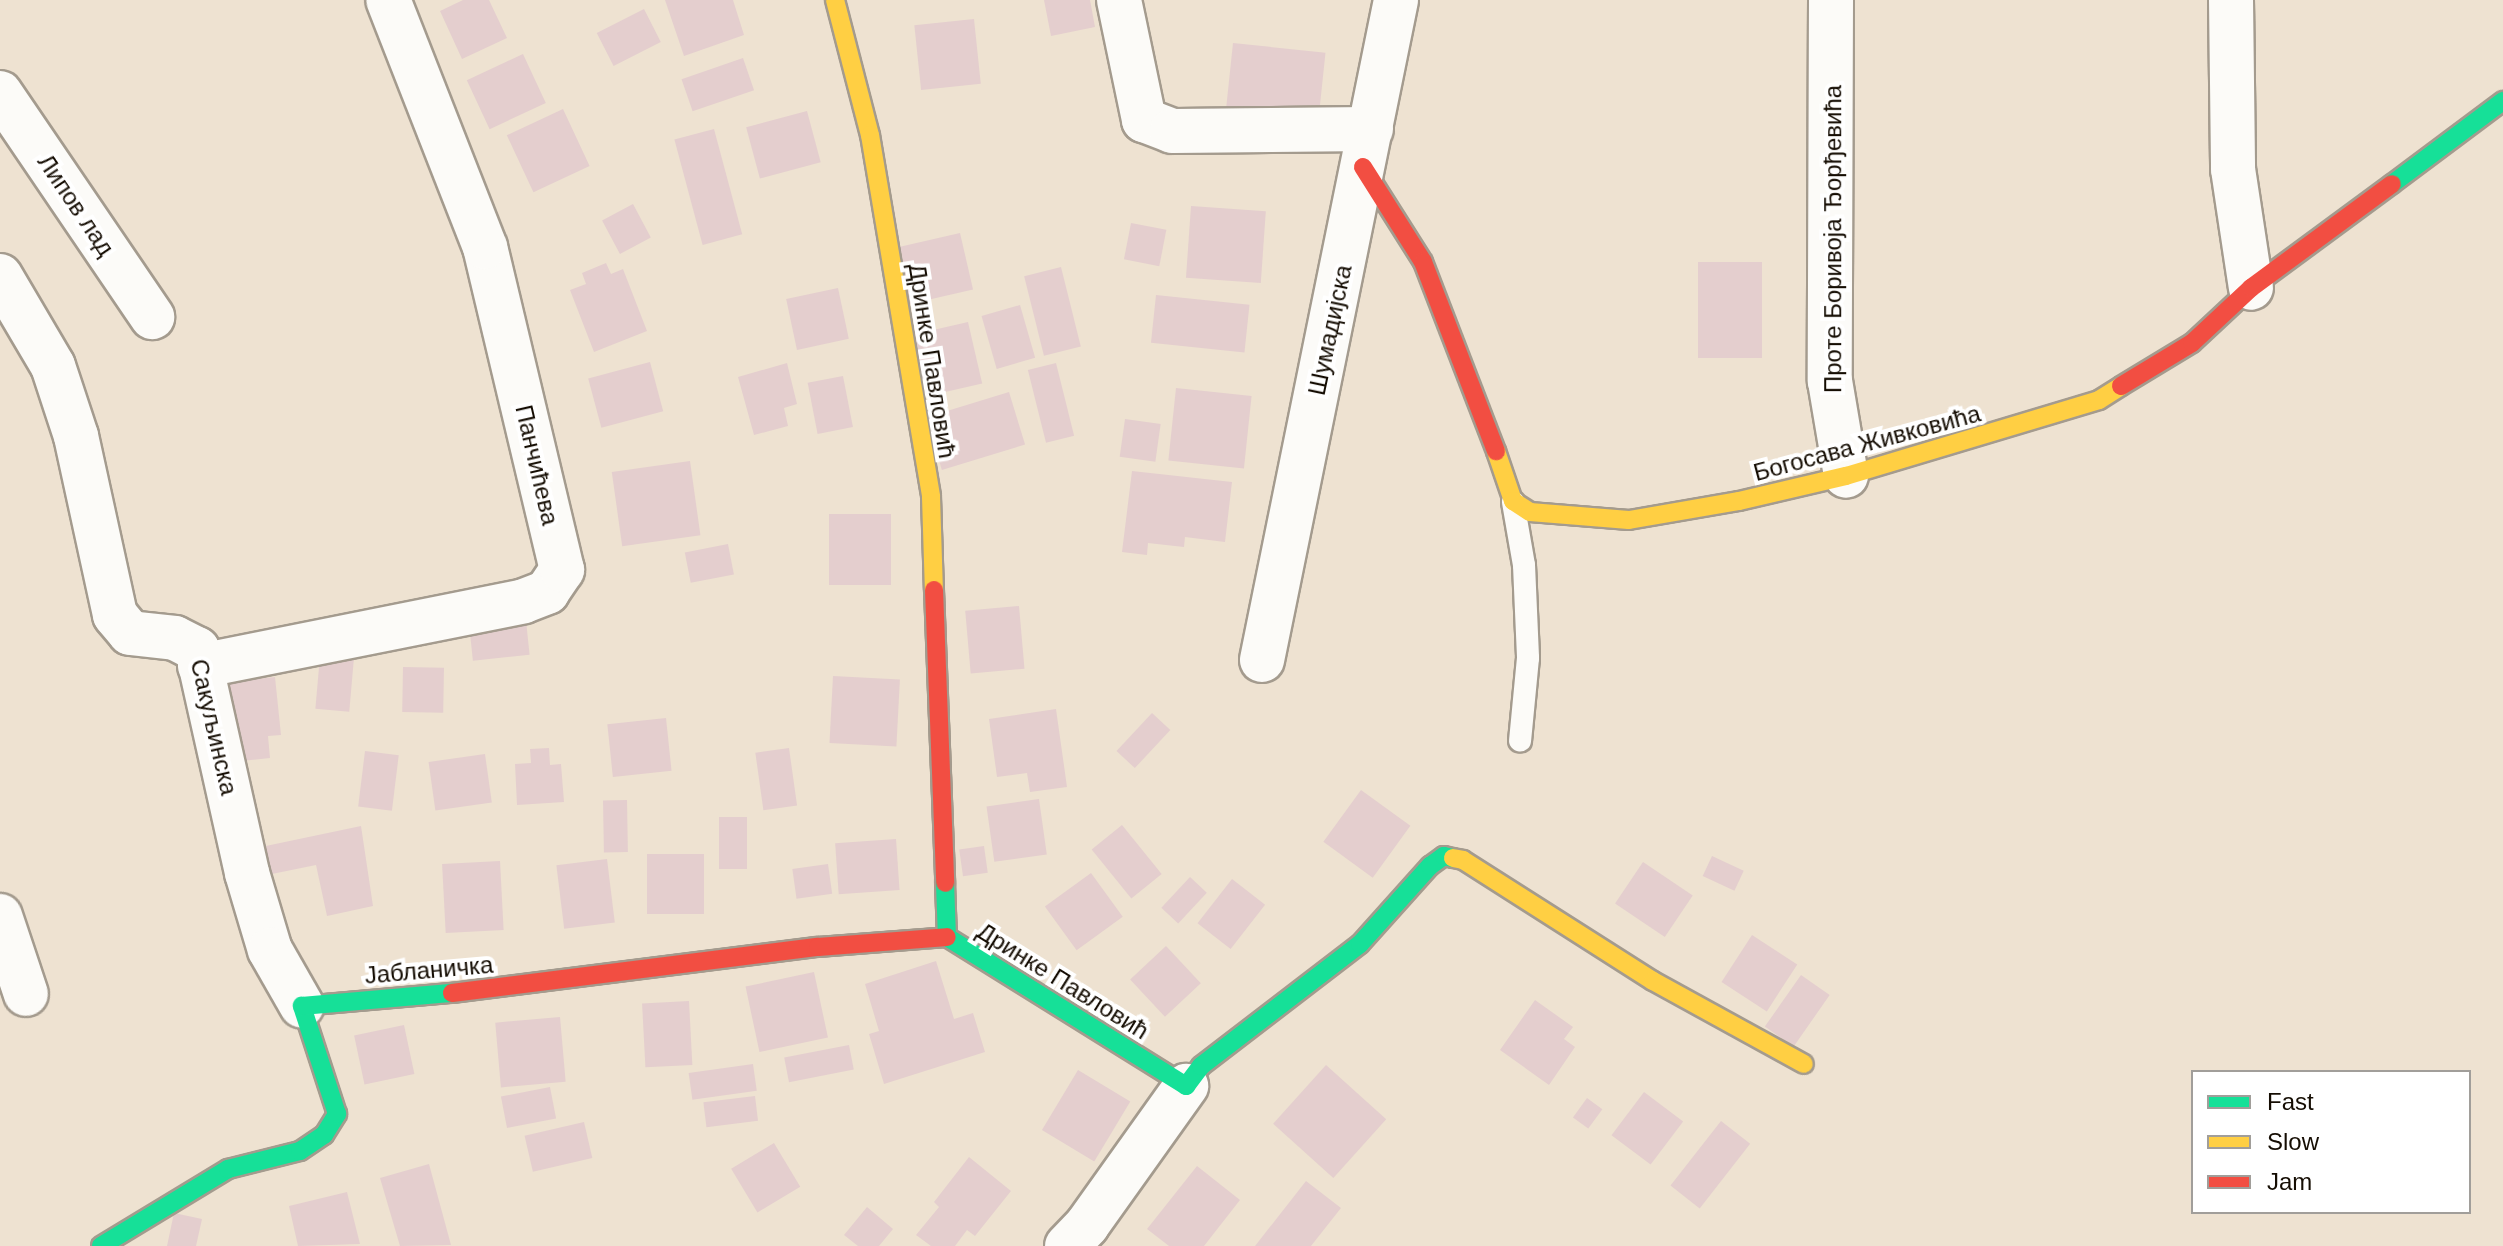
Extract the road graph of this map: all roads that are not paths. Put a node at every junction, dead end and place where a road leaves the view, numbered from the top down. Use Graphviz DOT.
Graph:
graph roads {
  1 [pos="388,0"];
  2 [pos="835,0"];
  3 [pos="1119,0"];
  4 [pos="1396,0"];
  5 [pos="1831,0"];
  6 [pos="2231,0"];
  7 [pos="0,93"];
  8 [pos="2503,101"];
  9 [pos="1367,148"];
  10 [pos="0,276"];
  11 [pos="2251,288"];
  12 [pos="152,317"];
  13 [pos="1846,476"];
  14 [pos="1513,501"];
  15 [pos="1262,660"];
  16 [pos="200,666"];
  17 [pos="1520,741"];
  18 [pos="0,916"];
  19 [pos="947,937"];
  20 [pos="26,994"];
  21 [pos="302,1006"];
  22 [pos="1804,1064"];
  23 [pos="1186,1086"];
  24 [pos="101,1246"];
  25 [pos="1067,1246"];
  1 -- 16 [label="street, Панчићева"];
  2 -- 19 [label="street, Дринке Павловић"];
  3 -- 9 [label="street"];
  4 -- 9 [label="street, Шумадијска"];
  5 -- 13 [label="street, Проте Боривоја Ђорђевића"];
  6 -- 11 [label="street"];
  7 -- 12 [label="street, Липов лад"];
  8 -- 11 [label="street, Богосава Живковића"];
  9 -- 14 [label="street"];
  9 -- 15 [label="street, Шумадијска"];
  10 -- 16 [label="street, Сакуљинска"];
  11 -- 13 [label="street, Богосава Живковића"];
  13 -- 14 [label="street, Богосава Живковића"];
  14 -- 17 [label="lane"];
  16 -- 21 [label="street, Сакуљинска"];
  18 -- 20 [label="street"];
  19 -- 21 [label="street, Јабланичка"];
  19 -- 23 [label="street, Дринке Павловић"];
  21 -- 24 [label="street"];
  22 -- 23 [label="street"];
  23 -- 25 [label="street"];
}
